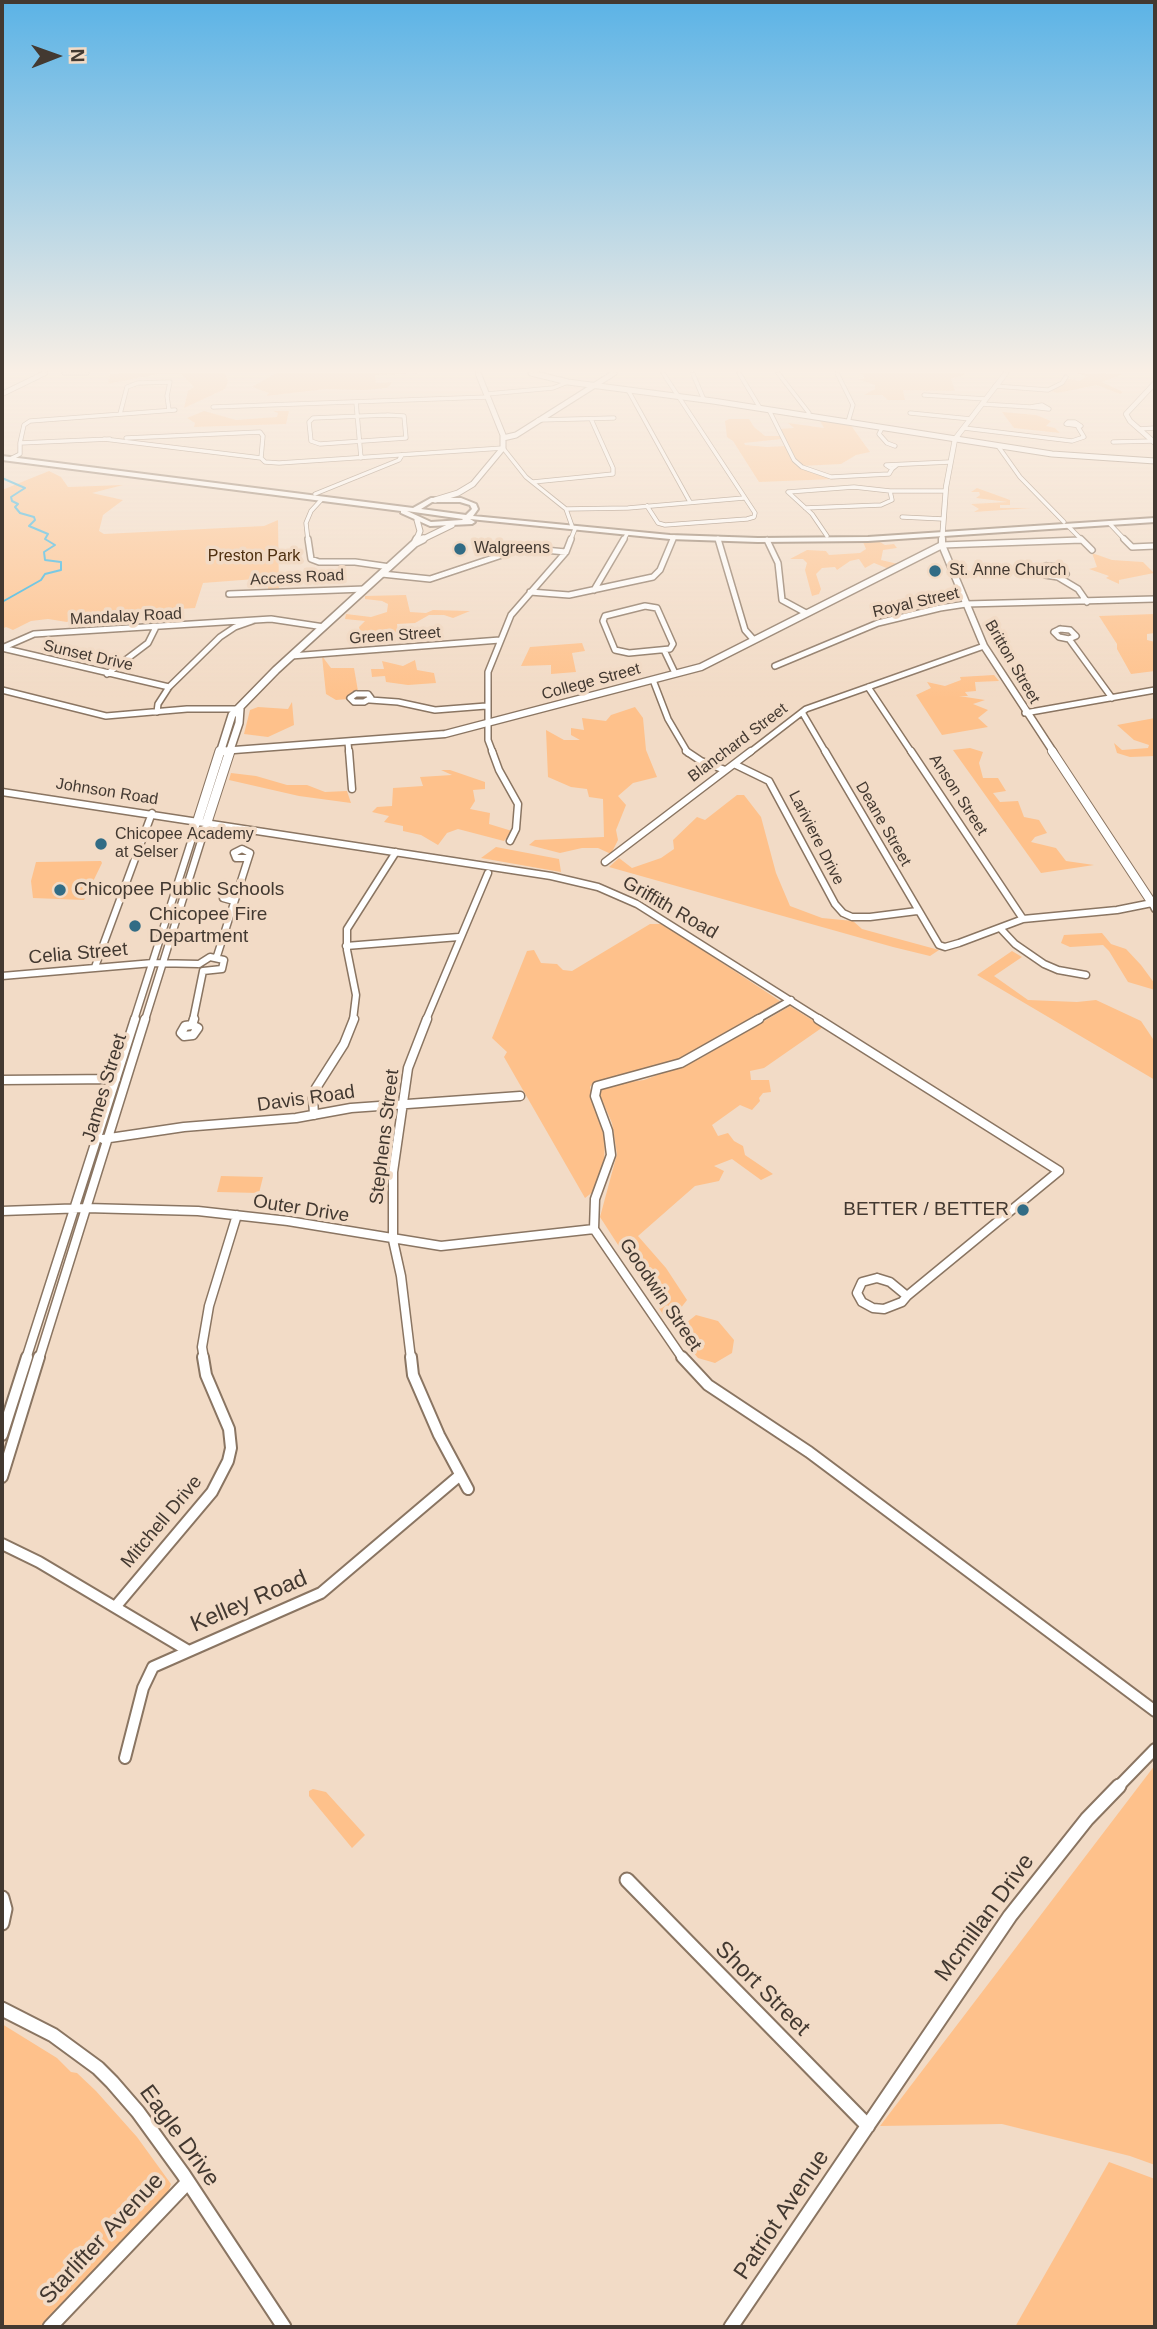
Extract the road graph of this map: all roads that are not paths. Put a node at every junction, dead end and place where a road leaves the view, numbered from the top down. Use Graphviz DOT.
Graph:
graph roads {
  1 [pos="199,482"];
  2 [pos="344,482"];
  3 [pos="475,482"];
  4 [pos="533,482"];
  5 [pos="536,482"];
  6 [pos="679,482"];
  7 [pos="733,482"];
  8 [pos="947,482"];
  9 [pos="1025,482"];
  10 [pos="473,484"];
  11 [pos="890,491"];
  12 [pos="945,491"];
  13 [pos="318,496"];
  14 [pos="744,498"];
  15 [pos="433,500"];
  16 [pos="690,502"];
  17 [pos="472,504"];
  18 [pos="385,505"];
  19 [pos="647,506"];
  20 [pos="805,508"];
  21 [pos="416,509"];
  22 [pos="566,509"];
  23 [pos="472,515"];
  24 [pos="902,517"];
  25 [pos="1155,518"];
  26 [pos="943,519"];
  27 [pos="416,520"];
  28 [pos="508,520"];
  29 [pos="1109,523"];
  30 [pos="455,524"];
  31 [pos="1066,524"];
  32 [pos="573,528"];
  33 [pos="942,532"];
  34 [pos="627,534"];
  35 [pos="827,536"];
  36 [pos="674,537"];
  37 [pos="718,539"];
  38 [pos="768,540"];
  39 [pos="1081,540"];
  40 [pos="415,543"];
  41 [pos="942,545"];
  42 [pos="1147,546"];
  43 [pos="1155,546"];
  44 [pos="1093,550"];
  45 [pos="566,552"];
  46 [pos="1155,553"];
  47 [pos="390,567"];
  48 [pos="382,574"];
  49 [pos="1058,577"];
  50 [pos="365,589"];
  51 [pos="594,590"];
  52 [pos="530,592"];
  53 [pos="229,594"];
  54 [pos="1155,598"];
  55 [pos="1087,602"];
  56 [pos="966,604"];
  57 [pos="806,613"];
  58 [pos="255,620"];
  59 [pos="220,624"];
  60 [pos="156,627"];
  61 [pos="324,627"];
  62 [pos="220,637"];
  63 [pos="753,639"];
  64 [pos="1069,639"];
  65 [pos="500,640"];
  66 [pos="984,646"];
  67 [pos="2,648"];
  68 [pos="664,650"];
  69 [pos="291,656"];
  70 [pos="775,666"];
  71 [pos="675,673"];
  72 [pos="107,674"];
  73 [pos="653,680"];
  74 [pos="868,687"];
  75 [pos="169,688"];
  76 [pos="2,690"];
  77 [pos="1155,690"];
  78 [pos="1112,698"];
  79 [pos="370,700"];
  80 [pos="486,706"];
  81 [pos="240,709"];
  82 [pos="157,712"];
  83 [pos="802,712"];
  84 [pos="1025,713"];
  85 [pos="486,724"];
  86 [pos="348,743"];
  87 [pos="220,751"];
  88 [pos="230,751"];
  89 [pos="734,764"];
  90 [pos="725,770"];
  91 [pos="352,789"];
  92 [pos="2,792"];
  93 [pos="152,813"];
  94 [pos="203,821"];
  95 [pos="510,841"];
  96 [pos="396,852"];
  97 [pos="246,859"];
  98 [pos="605,862"];
  99 [pos="488,873"];
  100 [pos="239,890"];
  101 [pos="234,901"];
  102 [pos="1154,905"];
  103 [pos="917,911"];
  104 [pos="1023,919"];
  105 [pos="1000,928"];
  106 [pos="459,937"];
  107 [pos="346,946"];
  108 [pos="218,956"];
  109 [pos="153,963"];
  110 [pos="162,963"];
  111 [pos="94,967"];
  112 [pos="201,968"];
  113 [pos="1086,975"];
  114 [pos="2,976"];
  115 [pos="791,1000"];
  116 [pos="191,1025"];
  117 [pos="116,1079"];
  118 [pos="2,1080"];
  119 [pos="520,1096"];
  120 [pos="403,1103"];
  121 [pos="314,1115"];
  122 [pos="96,1139"];
  123 [pos="107,1139"];
  124 [pos="74,1208"];
  125 [pos="86,1208"];
  126 [pos="2,1211"];
  127 [pos="237,1215"];
  128 [pos="594,1229"];
  129 [pos="393,1240"];
  130 [pos="906,1296"];
  131 [pos="2,1435"];
  132 [pos="459,1476"];
  133 [pos="2,1477"];
  134 [pos="468,1489"];
  135 [pos="2,1544"];
  136 [pos="116,1606"];
  137 [pos="187,1650"];
  138 [pos="1155,1712"];
  139 [pos="1155,1749"];
  140 [pos="125,1758"];
  141 [pos="627,1880"];
  142 [pos="2,1898"];
  143 [pos="2,1923"];
  144 [pos="2,2009"];
  145 [pos="868,2126"];
  146 [pos="188,2182"];
  147 [pos="50,2327"];
  148 [pos="284,2327"];
  149 [pos="731,2327"];
  1 -- 13 [label="main road"];
  2 -- 13 [label="street"];
  3 -- 10 [label="main road"];
  4 -- 5 [label="street"];
  4 -- 22 [label="street"];
  6 -- 16 [label="street"];
  7 -- 14 [label="street"];
  8 -- 12 [label="street, Britton Street"];
  9 -- 31 [label="street"];
  10 -- 15 [label="main road"];
  10 -- 17 [label="main road"];
  11 -- 12 [label="street"];
  11 -- 20 [label="street"];
  11 -- 20 [label="street"];
  12 -- 26 [label="street, Britton Street"];
  13 -- 18 [label="main road"];
  13 -- 47 [label="street"];
  14 -- 16 [label="street"];
  14 -- 19 [label="street"];
  15 -- 17 [label="main road"];
  15 -- 18 [label="main road"];
  15 -- 21 [label="main road"];
  16 -- 19 [label="street"];
  17 -- 23 [label="main road"];
  17 -- 28 [label="main road"];
  18 -- 21 [label="main road"];
  18 -- 27 [label="main road"];
  19 -- 22 [label="street"];
  20 -- 35 [label="street"];
  21 -- 23 [label="main road"];
  21 -- 27 [label="main road"];
  22 -- 32 [label="street"];
  23 -- 28 [label="main road"];
  23 -- 30 [label="main road"];
  24 -- 26 [label="street"];
  25 -- 29 [label="main road"];
  25 -- 31 [label="main road"];
  26 -- 33 [label="street, Britton Street"];
  27 -- 30 [label="main road"];
  27 -- 40 [label="main road"];
  28 -- 30 [label="main road"];
  28 -- 32 [label="main road"];
  29 -- 31 [label="main road"];
  29 -- 42 [label="street"];
  30 -- 40 [label="main road, James Street"];
  31 -- 33 [label="main road"];
  31 -- 39 [label="street"];
  32 -- 34 [label="main road"];
  32 -- 35 [label="main road"];
  32 -- 45 [label="street"];
  33 -- 35 [label="main road"];
  33 -- 38 [label="main road"];
  33 -- 41 [label="street, Britton Street"];
  34 -- 36 [label="main road"];
  34 -- 51 [label="street"];
  36 -- 37 [label="main road"];
  36 -- 51 [label="street"];
  37 -- 38 [label="main road"];
  37 -- 63 [label="street"];
  38 -- 57 [label="street"];
  39 -- 41 [label="street"];
  39 -- 44 [label="street"];
  40 -- 47 [label="main road, James Street"];
  41 -- 56 [label="street, Britton Street"];
  41 -- 57 [label="street, College Street"];
  42 -- 43 [label="street"];
  42 -- 46 [label="street"];
  45 -- 48 [label="street"];
  45 -- 52 [label="street"];
  47 -- 48 [label="main road, James Street"];
  48 -- 50 [label="main road, James Street"];
  49 -- 49 [label="street"];
  49 -- 55 [label="street"];
  50 -- 53 [label="street, Access Road"];
  50 -- 61 [label="main road, James Street"];
  51 -- 52 [label="street"];
  52 -- 65 [label="street"];
  54 -- 55 [label="street, Royal Street"];
  55 -- 56 [label="street, Royal Street"];
  56 -- 66 [label="street, Britton Street"];
  56 -- 70 [label="street, Royal Street"];
  57 -- 63 [label="street, College Street"];
  58 -- 59 [label="street, Mandalay Road"];
  58 -- 61 [label="street, Mandalay Road"];
  58 -- 62 [label="street"];
  59 -- 60 [label="street, Mandalay Road"];
  59 -- 62 [label="street"];
  60 -- 67 [label="street, Mandalay Road"];
  60 -- 72 [label="street"];
  61 -- 69 [label="main road, James Street"];
  62 -- 75 [label="street"];
  63 -- 71 [label="street, College Street"];
  64 -- 78 [label="street"];
  65 -- 69 [label="street, Green Street"];
  65 -- 80 [label="street"];
  66 -- 74 [label="street, Blanchard Street"];
  66 -- 84 [label="street, Britton Street"];
  67 -- 72 [label="street, Sunset Drive"];
  68 -- 68 [label="street"];
  68 -- 71 [label="street"];
  69 -- 81 [label="main road, James Street"];
  71 -- 73 [label="street, College Street"];
  72 -- 75 [label="street, Sunset Drive"];
  73 -- 85 [label="street, College Street"];
  73 -- 90 [label="street"];
  74 -- 83 [label="street, Blanchard Street"];
  74 -- 104 [label="street, Anson Street"];
  75 -- 82 [label="street"];
  76 -- 82 [label="street"];
  77 -- 78 [label="street"];
  78 -- 84 [label="street"];
  79 -- 80 [label="street"];
  80 -- 85 [label="street"];
  81 -- 82 [label="street"];
  81 -- 87 [label="main road, James Street"];
  81 -- 88 [label="main road, James Street"];
  83 -- 89 [label="street, Blanchard Street"];
  83 -- 103 [label="street, Deane Street"];
  84 -- 102 [label="street, Britton Street"];
  85 -- 86 [label="street, College Street"];
  85 -- 95 [label="street"];
  86 -- 88 [label="street, College Street"];
  86 -- 91 [label="street"];
  87 -- 88 [label="street, College Street"];
  87 -- 94 [label="main road, James Street"];
  88 -- 94 [label="main road, James Street"];
  89 -- 90 [label="street, Blanchard Street"];
  89 -- 103 [label="street, Lariviere Drive"];
  90 -- 98 [label="street, Blanchard Street"];
  92 -- 93 [label="street, Johnson Road"];
  93 -- 94 [label="street, Johnson Road"];
  93 -- 111 [label="street"];
  94 -- 96 [label="street, Griffith Road"];
  94 -- 109 [label="street, James Street"];
  94 -- 110 [label="street, James Street"];
  96 -- 107 [label="street"];
  96 -- 115 [label="street, Griffith Road"];
  97 -- 100 [label="street"];
  99 -- 106 [label="street, Stephens Street"];
  100 -- 101 [label="street"];
  100 -- 101 [label="street"];
  101 -- 108 [label="street"];
  102 -- 104 [label="street"];
  103 -- 105 [label="street, Deane Street"];
  104 -- 105 [label="street"];
  105 -- 113 [label="street"];
  106 -- 107 [label="street"];
  106 -- 120 [label="street, Stephens Street"];
  107 -- 121 [label="street"];
  108 -- 112 [label="street"];
  108 -- 112 [label="street"];
  109 -- 110 [label="street, Celia Street"];
  109 -- 111 [label="street, Celia Street"];
  109 -- 117 [label="street, James Street"];
  110 -- 112 [label="street, Celia Street"];
  110 -- 123 [label="street, James Street"];
  111 -- 114 [label="street, Celia Street"];
  112 -- 116 [label="street"];
  115 -- 128 [label="street, Goodwin Street"];
  115 -- 130 [label="street, Griffith Road"];
  117 -- 118 [label="street"];
  117 -- 122 [label="street, James Street"];
  119 -- 120 [label="street, Davis Road"];
  120 -- 121 [label="street, Davis Road"];
  120 -- 129 [label="street, Stephens Street"];
  121 -- 123 [label="street, Davis Road"];
  122 -- 123 [label="street, Davis Road"];
  122 -- 124 [label="street, James Street"];
  123 -- 125 [label="street, James Street"];
  124 -- 125 [label="street, Outer Drive"];
  124 -- 126 [label="street, Outer Drive"];
  124 -- 131 [label="street, James Street"];
  125 -- 127 [label="street, Outer Drive"];
  125 -- 133 [label="street, James Street"];
  127 -- 129 [label="street, Outer Drive"];
  127 -- 136 [label="street, Mitchell Drive"];
  128 -- 129 [label="street, Outer Drive"];
  128 -- 138 [label="street, Goodwin Street"];
  129 -- 132 [label="street, Stephens Street"];
  130 -- 130 [label="street"];
  132 -- 134 [label="street, Stephens Street"];
  132 -- 137 [label="street, Kelley Road"];
  135 -- 136 [label="street"];
  136 -- 137 [label="street"];
  137 -- 140 [label="street, Kelley Road"];
  139 -- 145 [label="street, Mcmillan Drive"];
  141 -- 145 [label="street, Short Street"];
  142 -- 143 [label="street"];
  144 -- 146 [label="street, Eagle Drive"];
  145 -- 149 [label="street, Patriot Avenue"];
  146 -- 147 [label="street, Starlifter Avenue"];
  146 -- 148 [label="street, Eagle Drive"];
}
